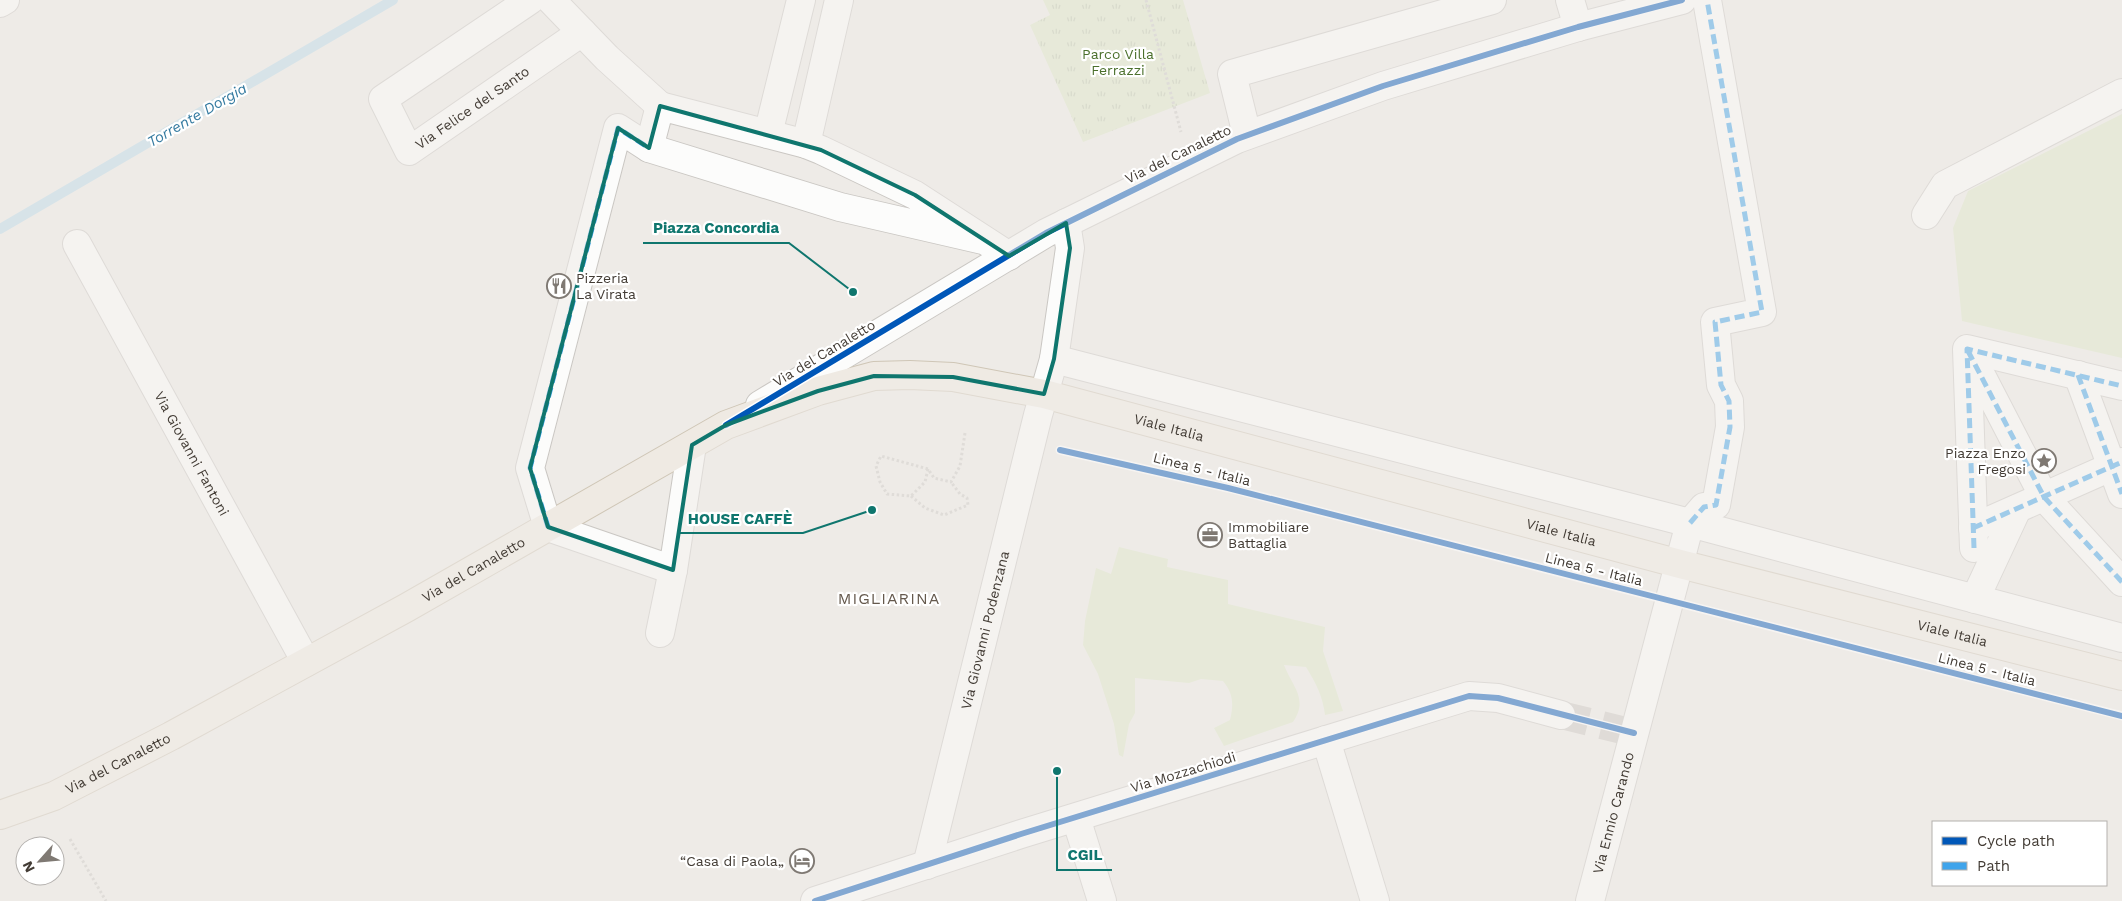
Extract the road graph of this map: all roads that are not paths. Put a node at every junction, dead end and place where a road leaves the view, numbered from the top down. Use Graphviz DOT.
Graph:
graph roads {
  1 [pos="5,0"];
  2 [pos="530,0"];
  3 [pos="550,0"];
  4 [pos="800,0"];
  5 [pos="839,0"];
  6 [pos="1492,0"];
  7 [pos="1570,0"];
  8 [pos="1682,0"];
  9 [pos="1707,0"];
  10 [pos="0,3"];
  11 [pos="1578,27"];
  12 [pos="582,32"];
  13 [pos="2122,93"];
  14 [pos="660,106"];
  15 [pos="768,134"];
  16 [pos="1247,135"];
  17 [pos="806,144"];
  18 [pos="649,148"];
  19 [pos="1926,215"];
  20 [pos="1066,223"];
  21 [pos="983,240"];
  22 [pos="78,244"];
  23 [pos="1009,256"];
  24 [pos="1967,349"];
  25 [pos="1054,359"];
  26 [pos="2078,375"];
  27 [pos="2122,386"];
  28 [pos="1044,394"];
  29 [pos="726,425"];
  30 [pos="692,445"];
  31 [pos="2116,464"];
  32 [pos="2122,494"];
  33 [pos="2044,497"];
  34 [pos="2017,509"];
  35 [pos="1690,523"];
  36 [pos="548,527"];
  37 [pos="1680,564"];
  38 [pos="672,570"];
  39 [pos="2122,582"];
  40 [pos="1976,599"];
  41 [pos="660,633"];
  42 [pos="2122,638"];
  43 [pos="306,662"];
  44 [pos="2122,676"];
  45 [pos="1561,715"];
  46 [pos="1326,740"];
  47 [pos="0,815"];
  48 [pos="1076,818"];
  49 [pos="927,865"];
  50 [pos="815,901"];
  51 [pos="1102,901"];
  52 [pos="1375,901"];
  53 [pos="1590,901"];
  1 -- 10 [label="street"];
  2 -- 12 [label="street, Via Felice del Santo"];
  3 -- 12 [label="street"];
  4 -- 15 [label="street"];
  5 -- 17 [label="street"];
  6 -- 16 [label="street"];
  7 -- 11 [label="street"];
  8 -- 11 [label="street, Via del Canaletto"];
  9 -- 35 [label="street"];
  11 -- 16 [label="street, Via del Canaletto"];
  12 -- 14 [label="street"];
  13 -- 19 [label="street"];
  14 -- 15 [label="street"];
  14 -- 18 [label="street"];
  15 -- 17 [label="street"];
  16 -- 20 [label="street, Via del Canaletto"];
  17 -- 21 [label="street"];
  18 -- 21 [label="street"];
  18 -- 36 [label="street"];
  20 -- 23 [label="street, Via del Canaletto"];
  20 -- 25 [label="street, Via Giovanni Podenzana"];
  21 -- 23 [label="street"];
  22 -- 43 [label="street, Via Giovanni Fantoni"];
  23 -- 29 [label="street, Via del Canaletto"];
  24 -- 26 [label="street"];
  24 -- 33 [label="street"];
  24 -- 34 [label="street"];
  25 -- 28 [label="street, Via Giovanni Podenzana"];
  25 -- 35 [label="street"];
  26 -- 27 [label="street"];
  26 -- 31 [label="street"];
  28 -- 29 [label="main road, Viale Italia"];
  28 -- 37 [label="main road, Viale Italia"];
  28 -- 49 [label="street, Via Giovanni Podenzana"];
  29 -- 30 [label="main road, Via del Canaletto"];
  30 -- 36 [label="main road, Via del Canaletto"];
  30 -- 38 [label="street"];
  31 -- 32 [label="street"];
  31 -- 33 [label="street"];
  33 -- 34 [label="street"];
  33 -- 39 [label="street"];
  34 -- 40 [label="street"];
  35 -- 37 [label="street, Via Ennio Carando"];
  35 -- 40 [label="street"];
  36 -- 38 [label="street"];
  36 -- 43 [label="main road, Via del Canaletto"];
  37 -- 44 [label="main road, Viale Italia"];
  37 -- 53 [label="street, Via Ennio Carando"];
  38 -- 41 [label="street"];
  40 -- 42 [label="street"];
  43 -- 47 [label="main road, Via del Canaletto"];
  45 -- 46 [label="street, Via Mozzachiodi"];
  46 -- 48 [label="street, Via Mozzachiodi"];
  46 -- 52 [label="street"];
  48 -- 49 [label="street, Via Mozzachiodi"];
  48 -- 51 [label="street"];
  49 -- 50 [label="street, Via Mozzachiodi"];
}
